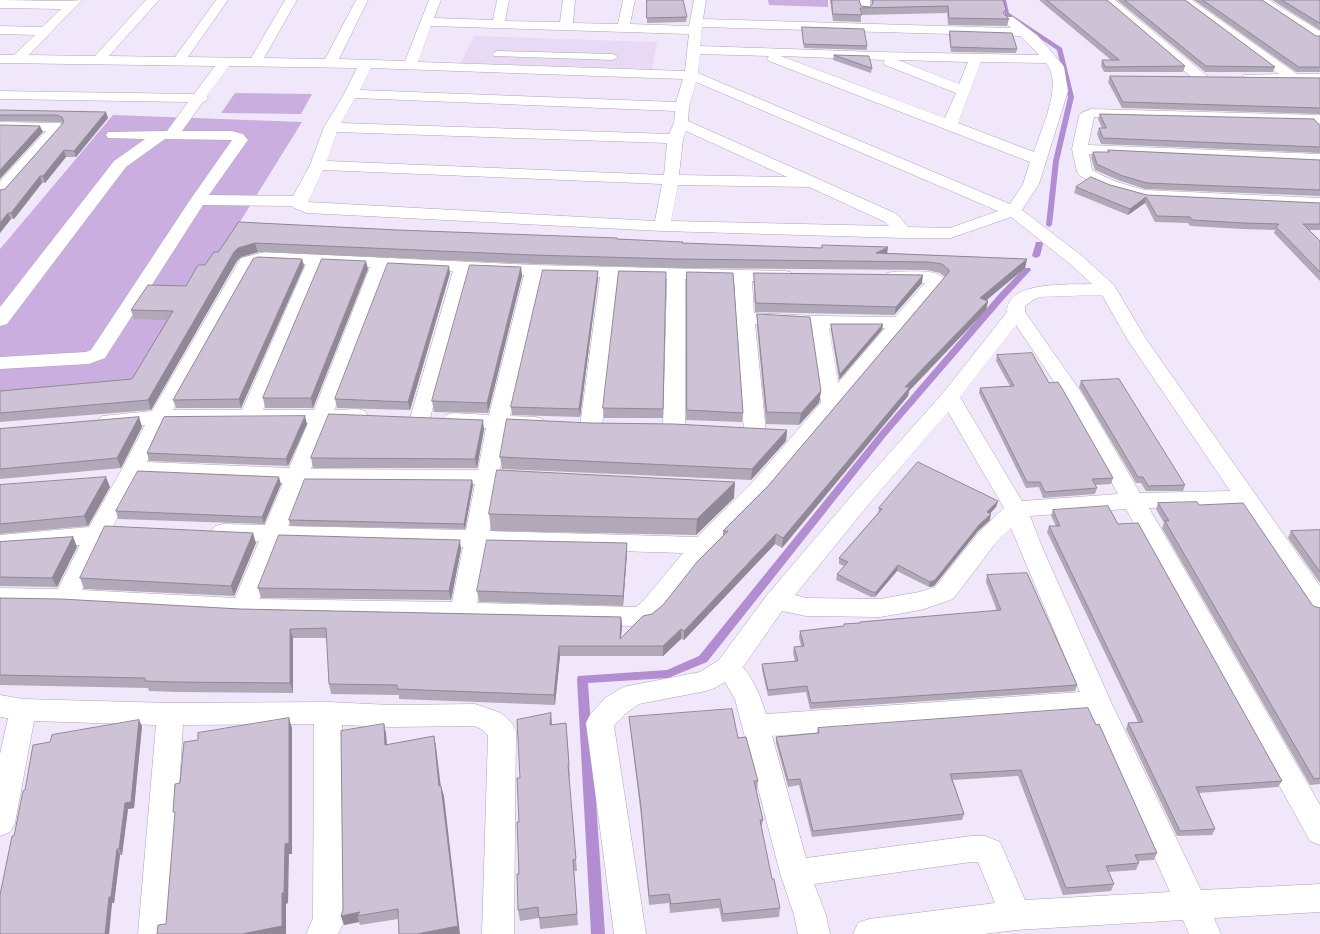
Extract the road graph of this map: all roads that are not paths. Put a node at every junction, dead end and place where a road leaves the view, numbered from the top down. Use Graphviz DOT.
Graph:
graph roads {
  1 [pos="153,0"];
  2 [pos="222,0"];
  3 [pos="291,0"];
  4 [pos="362,0"];
  5 [pos="435,0"];
  6 [pos="503,0"];
  7 [pos="570,0"];
  8 [pos="629,0"];
  9 [pos="700,0"];
  10 [pos="1108,0"];
  11 [pos="1184,0"];
  12 [pos="1261,0"];
  13 [pos="16,2"];
  14 [pos="74,2"];
  15 [pos="0,4"];
  16 [pos="1009,20"];
  17 [pos="426,22"];
  18 [pos="498,24"];
  19 [pos="566,26"];
  20 [pos="696,26"];
  21 [pos="623,28"];
  22 [pos="0,30"];
  23 [pos="45,31"];
  24 [pos="1024,32"];
  25 [pos="1316,33"];
  26 [pos="693,50"];
  27 [pos="755,51"];
  28 [pos="498,54"];
  29 [pos="876,56"];
  30 [pos="976,58"];
  31 [pos="0,59"];
  32 [pos="18,59"];
  33 [pos="1051,59"];
  34 [pos="98,61"];
  35 [pos="179,61"];
  36 [pos="225,62"];
  37 [pos="255,62"];
  38 [pos="330,63"];
  39 [pos="366,64"];
  40 [pos="410,65"];
  41 [pos="609,71"];
  42 [pos="691,75"];
  43 [pos="1292,77"];
  44 [pos="1178,78"];
  45 [pos="1201,78"];
  46 [pos="1216,78"];
  47 [pos="1239,78"];
  48 [pos="1320,78"];
  49 [pos="964,90"];
  50 [pos="351,94"];
  51 [pos="0,95"];
  52 [pos="201,98"];
  53 [pos="682,107"];
  54 [pos="1314,118"];
  55 [pos="681,123"];
  56 [pos="950,125"];
  57 [pos="330,127"];
  58 [pos="2,128"];
  59 [pos="1320,132"];
  60 [pos="113,135"];
  61 [pos="167,135"];
  62 [pos="675,139"];
  63 [pos="1080,149"];
  64 [pos="1038,159"];
  65 [pos="1320,159"];
  66 [pos="318,165"];
  67 [pos="671,180"];
  68 [pos="810,182"];
  69 [pos="0,191"];
  70 [pos="198,200"];
  71 [pos="300,201"];
  72 [pos="1320,203"];
  73 [pos="1013,211"];
  74 [pos="662,226"];
  75 [pos="904,233"];
  76 [pos="317,260"];
  77 [pos="381,263"];
  78 [pos="463,266"];
  79 [pos="534,270"];
  80 [pos="610,272"];
  81 [pos="676,274"];
  82 [pos="743,276"];
  83 [pos="799,276"];
  84 [pos="879,277"];
  85 [pos="1108,289"];
  86 [pos="1016,312"];
  87 [pos="745,318"];
  88 [pos="0,320"];
  89 [pos="819,322"];
  90 [pos="901,323"];
  91 [pos="0,363"];
  92 [pos="950,397"];
  93 [pos="830,404"];
  94 [pos="250,415"];
  95 [pos="322,415"];
  96 [pos="375,416"];
  97 [pos="159,417"];
  98 [pos="397,417"];
  99 [pos="420,418"];
  100 [pos="498,422"];
  101 [pos="87,423"];
  102 [pos="552,424"];
  103 [pos="614,426"];
  104 [pos="696,428"];
  105 [pos="733,430"];
  106 [pos="755,432"];
  107 [pos="807,434"];
  108 [pos="131,472"];
  109 [pos="296,476"];
  110 [pos="488,477"];
  111 [pos="106,478"];
  112 [pos="543,480"];
  113 [pos="734,489"];
  114 [pos="758,490"];
  115 [pos="1247,498"];
  116 [pos="1132,501"];
  117 [pos="1016,509"];
  118 [pos="125,528"];
  119 [pos="99,531"];
  120 [pos="204,531"];
  121 [pos="274,535"];
  122 [pos="477,539"];
  123 [pos="0,543"];
  124 [pos="703,545"];
  125 [pos="0,597"];
  126 [pos="66,598"];
  127 [pos="776,601"];
  128 [pos="1320,605"];
  129 [pos="243,608"];
  130 [pos="463,612"];
  131 [pos="728,667"];
  132 [pos="1098,702"];
  133 [pos="12,708"];
  134 [pos="328,713"];
  135 [pos="170,714"];
  136 [pos="755,726"];
  137 [pos="0,823"];
  138 [pos="1320,832"];
  139 [pos="795,873"];
  140 [pos="1320,898"];
  141 [pos="1192,906"];
  142 [pos="1016,915"];
  143 [pos="154,934"];
  144 [pos="322,934"];
  145 [pos="498,934"];
  146 [pos="630,934"];
  147 [pos="814,934"];
  148 [pos="869,934"];
  149 [pos="1205,934"];
  1 -- 34 [label="street"];
  2 -- 35 [label="street"];
  3 -- 37 [label="street"];
  4 -- 38 [label="street"];
  5 -- 17 [label="street"];
  6 -- 18 [label="street"];
  7 -- 19 [label="street"];
  8 -- 21 [label="street"];
  9 -- 20 [label="street"];
  10 -- 45 [label="street"];
  11 -- 43 [label="street"];
  12 -- 25 [label="street"];
  13 -- 14 [label="street"];
  13 -- 15 [label="street"];
  14 -- 23 [label="street"];
  16 -- 24 [label="street"];
  17 -- 18 [label="street"];
  17 -- 40 [label="street"];
  18 -- 19 [label="street"];
  19 -- 21 [label="street"];
  20 -- 21 [label="street"];
  20 -- 24 [label="street"];
  20 -- 26 [label="street"];
  22 -- 23 [label="street"];
  23 -- 32 [label="street"];
  24 -- 33 [label="street"];
  26 -- 27 [label="street"];
  26 -- 42 [label="street"];
  27 -- 29 [label="street"];
  27 -- 56 [label="street"];
  28 -- 41 [label="lane"];
  29 -- 30 [label="street"];
  29 -- 49 [label="street"];
  30 -- 33 [label="street"];
  30 -- 49 [label="street"];
  31 -- 32 [label="street"];
  32 -- 34 [label="street"];
  33 -- 64 [label="street"];
  34 -- 35 [label="street"];
  35 -- 36 [label="street"];
  36 -- 37 [label="street"];
  36 -- 52 [label="street"];
  37 -- 38 [label="street"];
  38 -- 39 [label="street"];
  39 -- 40 [label="street"];
  39 -- 50 [label="street"];
  40 -- 41 [label="street"];
  41 -- 42 [label="street"];
  42 -- 53 [label="street"];
  42 -- 73 [label="street"];
  43 -- 47 [label="street"];
  43 -- 48 [label="street"];
  44 -- 45 [label="street"];
  45 -- 46 [label="street"];
  49 -- 56 [label="street"];
  50 -- 53 [label="street"];
  50 -- 57 [label="street"];
  51 -- 52 [label="street"];
  52 -- 61 [label="street"];
  53 -- 55 [label="street"];
  54 -- 59 [label="street"];
  54 -- 63 [label="street"];
  55 -- 62 [label="street"];
  55 -- 68 [label="street"];
  56 -- 64 [label="street"];
  57 -- 62 [label="street"];
  57 -- 66 [label="street"];
  58 -- 69 [label="street"];
  60 -- 61 [label="street"];
  61 -- 70 [label="street"];
  61 -- 88 [label="street"];
  62 -- 67 [label="street"];
  63 -- 65 [label="street"];
  63 -- 72 [label="street"];
  64 -- 73 [label="street"];
  66 -- 67 [label="street"];
  66 -- 71 [label="street"];
  67 -- 68 [label="street"];
  67 -- 74 [label="street"];
  68 -- 75 [label="street"];
  70 -- 71 [label="street"];
  70 -- 91 [label="street"];
  71 -- 74 [label="street"];
  73 -- 75 [label="street"];
  73 -- 85 [label="street"];
  74 -- 75 [label="street"];
  76 -- 77 [label="street"];
  76 -- 94 [label="street"];
  76 -- 97 [label="street"];
  77 -- 78 [label="street"];
  77 -- 95 [label="street"];
  78 -- 79 [label="street"];
  78 -- 99 [label="street"];
  79 -- 80 [label="street"];
  79 -- 100 [label="street"];
  80 -- 81 [label="street"];
  80 -- 103 [label="street"];
  81 -- 82 [label="street"];
  81 -- 104 [label="street"];
  82 -- 83 [label="street"];
  82 -- 87 [label="street"];
  84 -- 90 [label="street"];
  85 -- 86 [label="street"];
  85 -- 115 [label="street"];
  86 -- 92 [label="street"];
  86 -- 116 [label="street"];
  87 -- 89 [label="street"];
  87 -- 106 [label="street"];
  89 -- 90 [label="street"];
  89 -- 93 [label="street"];
  90 -- 93 [label="street"];
  92 -- 117 [label="street"];
  92 -- 127 [label="street"];
  93 -- 107 [label="street"];
  94 -- 95 [label="street"];
  94 -- 97 [label="street"];
  95 -- 96 [label="street"];
  95 -- 109 [label="street"];
  97 -- 101 [label="street"];
  97 -- 108 [label="street"];
  98 -- 99 [label="street"];
  99 -- 100 [label="street"];
  100 -- 102 [label="street"];
  100 -- 110 [label="street"];
  105 -- 106 [label="street"];
  106 -- 107 [label="street"];
  107 -- 114 [label="street"];
  108 -- 109 [label="street"];
  108 -- 111 [label="street"];
  108 -- 119 [label="street"];
  109 -- 110 [label="street"];
  109 -- 121 [label="street"];
  110 -- 112 [label="street"];
  110 -- 122 [label="street"];
  113 -- 114 [label="street"];
  114 -- 124 [label="street"];
  115 -- 116 [label="street"];
  115 -- 128 [label="street"];
  116 -- 117 [label="street"];
  116 -- 138 [label="street"];
  117 -- 127 [label="street"];
  117 -- 132 [label="street"];
  118 -- 119 [label="street"];
  119 -- 123 [label="street"];
  119 -- 126 [label="street"];
  120 -- 121 [label="street"];
  121 -- 122 [label="street"];
  121 -- 129 [label="street"];
  122 -- 124 [label="street"];
  122 -- 130 [label="street"];
  124 -- 130 [label="street"];
  125 -- 126 [label="street"];
  126 -- 129 [label="street"];
  127 -- 131 [label="street"];
  129 -- 130 [label="street"];
  131 -- 136 [label="street"];
  131 -- 146 [label="street"];
  132 -- 136 [label="street"];
  132 -- 141 [label="street"];
  133 -- 135 [label="street"];
  133 -- 137 [label="street"];
  134 -- 135 [label="street"];
  134 -- 144 [label="street"];
  134 -- 145 [label="street"];
  135 -- 143 [label="street"];
  136 -- 139 [label="street"];
  139 -- 142 [label="street"];
  139 -- 147 [label="street"];
  140 -- 141 [label="street"];
  141 -- 142 [label="street"];
  141 -- 149 [label="street"];
  142 -- 148 [label="street"];
}
